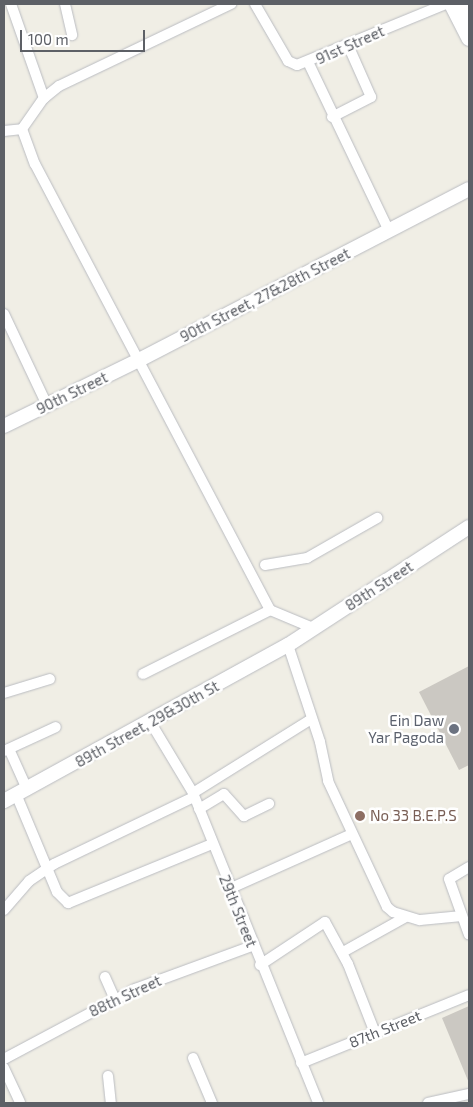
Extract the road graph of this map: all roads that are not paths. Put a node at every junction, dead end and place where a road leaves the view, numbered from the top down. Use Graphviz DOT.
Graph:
graph roads {
  1 [pos="11,4"];
  2 [pos="66,4"];
  3 [pos="231,4"];
  4 [pos="255,4"];
  5 [pos="446,4"];
  6 [pos="451,4"];
  7 [pos="462,4"];
  8 [pos="469,17"];
  9 [pos="72,35"];
  10 [pos="469,39"];
  11 [pos="348,45"];
  12 [pos="309,64"];
  13 [pos="44,98"];
  14 [pos="332,117"];
  15 [pos="22,129"];
  16 [pos="4,131"];
  17 [pos="469,189"];
  18 [pos="389,231"];
  19 [pos="4,314"];
  20 [pos="8,335"];
  21 [pos="141,359"];
  22 [pos="47,405"];
  23 [pos="4,426"];
  24 [pos="377,518"];
  25 [pos="469,527"];
  26 [pos="265,565"];
  27 [pos="270,610"];
  28 [pos="313,628"];
  29 [pos="288,645"];
  30 [pos="143,674"];
  31 [pos="50,679"];
  32 [pos="4,693"];
  33 [pos="310,720"];
  34 [pos="151,723"];
  35 [pos="56,727"];
  36 [pos="6,750"];
  37 [pos="22,791"];
  38 [pos="194,795"];
  39 [pos="4,801"];
  40 [pos="268,804"];
  41 [pos="199,809"];
  42 [pos="352,834"];
  43 [pos="212,844"];
  44 [pos="469,867"];
  45 [pos="47,868"];
  46 [pos="229,888"];
  47 [pos="4,910"];
  48 [pos="462,916"];
  49 [pos="406,917"];
  50 [pos="469,935"];
  51 [pos="252,946"];
  52 [pos="343,952"];
  53 [pos="260,965"];
  54 [pos="105,977"];
  55 [pos="469,995"];
  56 [pos="115,1000"];
  57 [pos="375,1033"];
  58 [pos="4,1058"];
  59 [pos="193,1058"];
  60 [pos="301,1063"];
  61 [pos="4,1068"];
  62 [pos="108,1076"];
  63 [pos="469,1094"];
  64 [pos="20,1103"];
  65 [pos="111,1103"];
  66 [pos="212,1103"];
  67 [pos="318,1103"];
  68 [pos="428,1103"];
  1 -- 13 [label="street"];
  2 -- 9 [label="street"];
  3 -- 13 [label="street"];
  4 -- 12 [label="street, 91st Street"];
  5 -- 11 [label="street, 91st Street"];
  6 -- 10 [label="street"];
  7 -- 8 [label="street"];
  11 -- 12 [label="street, 91st Street"];
  11 -- 14 [label="street"];
  12 -- 14 [label="street"];
  13 -- 15 [label="street"];
  14 -- 18 [label="street"];
  15 -- 16 [label="street"];
  15 -- 21 [label="street"];
  17 -- 18 [label="street"];
  18 -- 21 [label="street, 90th Street, 27&28th Street"];
  19 -- 20 [label="street"];
  20 -- 22 [label="street"];
  21 -- 22 [label="street, 90th Street"];
  21 -- 27 [label="street"];
  22 -- 23 [label="street, 90th Street"];
  24 -- 26 [label="street"];
  25 -- 28 [label="street, 89th Street"];
  27 -- 28 [label="street"];
  27 -- 30 [label="street"];
  28 -- 29 [label="street, 89th Street"];
  29 -- 33 [label="street"];
  29 -- 34 [label="street, 89th Street, 29&30th St"];
  31 -- 32 [label="street"];
  33 -- 38 [label="street"];
  33 -- 42 [label="street"];
  34 -- 37 [label="street, 89th Street, 29&30th St"];
  34 -- 38 [label="street, 29th Street"];
  35 -- 36 [label="street"];
  36 -- 37 [label="street"];
  37 -- 39 [label="street, 89th Street, 29&30th St"];
  37 -- 45 [label="street"];
  38 -- 41 [label="street, 29th Street"];
  38 -- 45 [label="street"];
  40 -- 41 [label="street"];
  41 -- 43 [label="street, 29th Street"];
  42 -- 46 [label="street"];
  42 -- 49 [label="street"];
  43 -- 45 [label="street"];
  43 -- 46 [label="street, 29th Street"];
  44 -- 48 [label="street"];
  45 -- 47 [label="street"];
  46 -- 51 [label="street, 29th Street"];
  48 -- 49 [label="street"];
  48 -- 50 [label="street"];
  49 -- 52 [label="street"];
  51 -- 53 [label="street, 29th Street"];
  51 -- 56 [label="street, 88th Street"];
  52 -- 53 [label="street"];
  52 -- 57 [label="street"];
  53 -- 60 [label="street, 29th Street"];
  54 -- 56 [label="street"];
  55 -- 57 [label="street, 87th Street"];
  56 -- 58 [label="street, 88th Street"];
  57 -- 60 [label="street, 87th Street"];
  59 -- 66 [label="street"];
  60 -- 67 [label="street, 29th Street"];
  61 -- 64 [label="street"];
  62 -- 65 [label="street"];
  63 -- 68 [label="street"];
}
